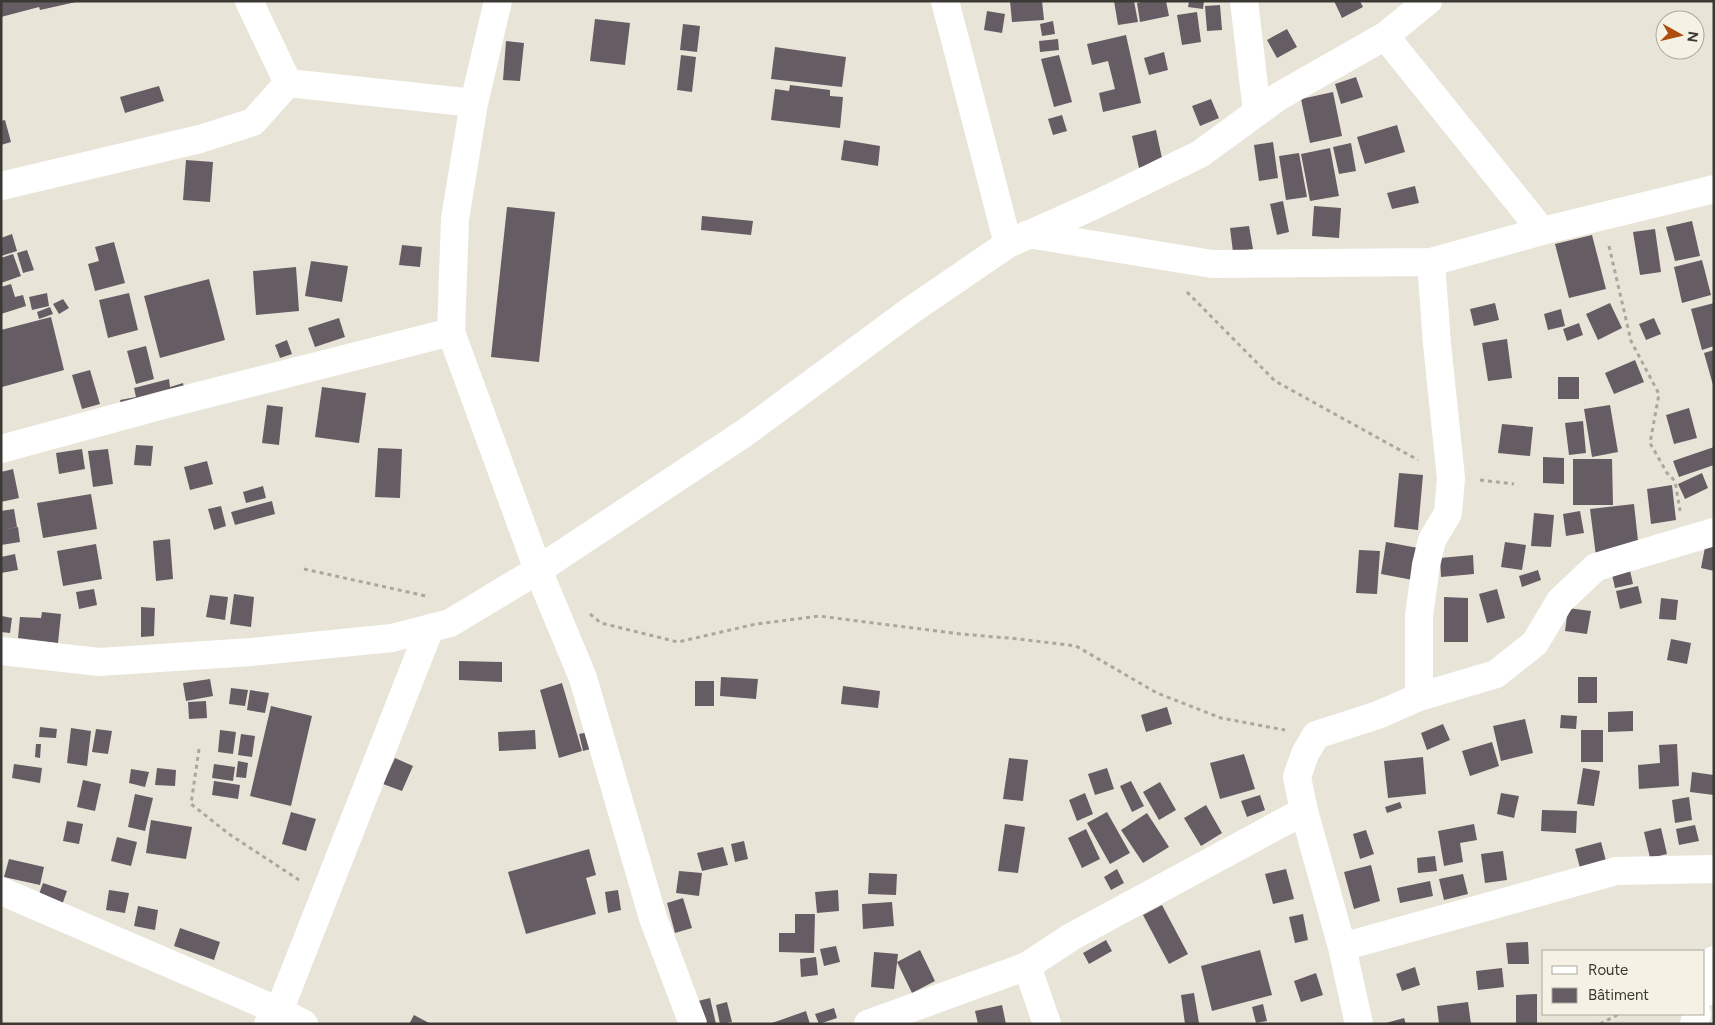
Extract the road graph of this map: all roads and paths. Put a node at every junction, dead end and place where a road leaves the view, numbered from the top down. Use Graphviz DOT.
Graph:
graph roads {
  1 [pos="249,1"];
  2 [pos="498,1"];
  3 [pos="945,1"];
  4 [pos="1244,1"];
  5 [pos="1428,1"];
  6 [pos="1385,36"];
  7 [pos="288,83"];
  8 [pos="474,103"];
  9 [pos="1257,112"];
  10 [pos="1,186"];
  11 [pos="1714,189"];
  12 [pos="1602,216"];
  13 [pos="1542,231"];
  14 [pos="1018,239"];
  15 [pos="1432,262"];
  16 [pos="1184,289"];
  17 [pos="451,332"];
  18 [pos="1,449"];
  19 [pos="1451,478"];
  20 [pos="1514,484"];
  21 [pos="1714,532"];
  22 [pos="1685,541"];
  23 [pos="304,569"];
  24 [pos="538,570"];
  25 [pos="428,597"];
  26 [pos="587,612"];
  27 [pos="430,628"];
  28 [pos="1,651"];
  29 [pos="1419,697"];
  30 [pos="1316,735"];
  31 [pos="199,749"];
  32 [pos="1304,811"];
  33 [pos="1714,869"];
  34 [pos="1,891"];
  35 [pos="324,897"];
  36 [pos="1342,947"];
  37 [pos="1714,960"];
  38 [pos="1027,966"];
  39 [pos="1705,990"];
  40 [pos="1617,1015"];
  41 [pos="274,1017"];
  42 [pos="304,1024"];
  43 [pos="693,1024"];
  44 [pos="868,1024"];
  45 [pos="1047,1024"];
  46 [pos="1359,1024"];
  47 [pos="1600,1024"];
  1 -- 7 [label="street"];
  2 -- 8 [label="street"];
  3 -- 14 [label="street"];
  4 -- 9 [label="street"];
  5 -- 6 [label="street"];
  6 -- 9 [label="street"];
  6 -- 13 [label="street"];
  7 -- 8 [label="street"];
  7 -- 10 [label="street"];
  8 -- 17 [label="street"];
  9 -- 14 [label="street"];
  11 -- 12 [label="street"];
  12 -- 13 [label="street"];
  12 -- 22 [label="path"];
  13 -- 15 [label="street"];
  14 -- 15 [label="street"];
  14 -- 24 [label="street"];
  15 -- 19 [label="street"];
  16 -- 19 [label="path"];
  17 -- 18 [label="street"];
  17 -- 24 [label="street"];
  19 -- 20 [label="path"];
  19 -- 29 [label="street"];
  21 -- 22 [label="street"];
  22 -- 29 [label="street"];
  23 -- 25 [label="path"];
  24 -- 27 [label="street"];
  24 -- 43 [label="street"];
  26 -- 30 [label="path"];
  27 -- 28 [label="street"];
  27 -- 35 [label="street"];
  29 -- 30 [label="street"];
  30 -- 32 [label="street"];
  31 -- 35 [label="path"];
  32 -- 36 [label="street"];
  32 -- 38 [label="street"];
  33 -- 36 [label="street"];
  34 -- 41 [label="street"];
  35 -- 41 [label="street"];
  36 -- 46 [label="street"];
  37 -- 39 [label="street"];
  38 -- 44 [label="street"];
  38 -- 45 [label="street"];
  40 -- 47 [label="path"];
  41 -- 42 [label="street"];
}
